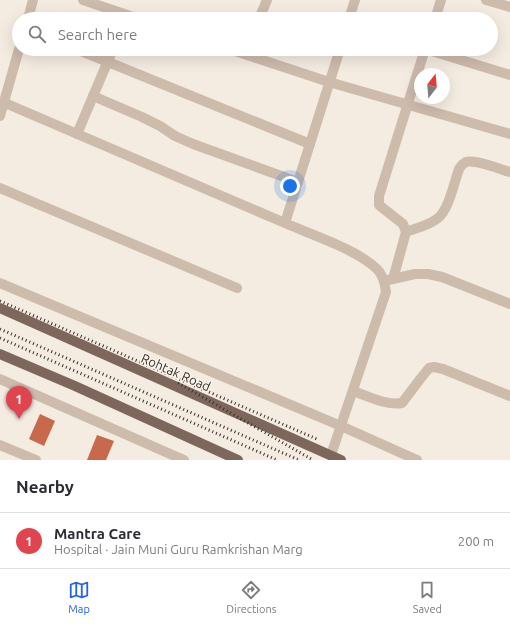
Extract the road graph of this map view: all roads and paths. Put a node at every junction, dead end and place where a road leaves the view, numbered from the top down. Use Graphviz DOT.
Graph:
graph roads {
  1 [pos="33,0"];
  2 [pos="83,0"];
  3 [pos="267,0"];
  4 [pos="355,0"];
  5 [pos="441,0"];
  6 [pos="486,0"];
  7 [pos="510,8"];
  8 [pos="30,12"];
  9 [pos="114,12"];
  10 [pos="262,12"];
  11 [pos="351,12"];
  12 [pos="437,12"];
  13 [pos="17,56"];
  14 [pos="93,56"];
  15 [pos="110,56"];
  16 [pos="256,56"];
  17 [pos="338,56"];
  18 [pos="423,56"];
  19 [pos="448,56"];
  20 [pos="107,62"];
  21 [pos="510,75"];
  22 [pos="329,82"];
  23 [pos="93,96"];
  24 [pos="5,103"];
  25 [pos="407,104"];
  26 [pos="0,116"];
  27 [pos="77,134"];
  28 [pos="510,134"];
  29 [pos="310,144"];
  30 [pos="510,172"];
  31 [pos="298,182"];
  32 [pos="0,188"];
  33 [pos="285,223"];
  34 [pos="406,232"];
  35 [pos="389,280"];
  36 [pos="0,283"];
  37 [pos="237,288"];
  38 [pos="510,304"];
  39 [pos="0,308"];
  40 [pos="0,354"];
  41 [pos="0,379"];
  42 [pos="352,391"];
  43 [pos="510,396"];
  44 [pos="340,426"];
  45 [pos="0,445"];
  46 [pos="331,455"];
  47 [pos="36,460"];
  48 [pos="184,460"];
  49 [pos="238,460"];
  50 [pos="341,460"];
  51 [pos="417,460"];
  1 -- 8 [label="street"];
  2 -- 9 [label="street"];
  3 -- 10 [label="street"];
  4 -- 11 [label="street"];
  5 -- 12 [label="street"];
  6 -- 7 [label="street"];
  13 -- 24 [label="street"];
  14 -- 20 [label="street"];
  15 -- 20 [label="street"];
  16 -- 22 [label="street"];
  17 -- 22 [label="street"];
  18 -- 25 [label="street"];
  19 -- 21 [label="street"];
  20 -- 23 [label="street"];
  20 -- 29 [label="street"];
  22 -- 25 [label="street"];
  22 -- 29 [label="street"];
  23 -- 27 [label="street"];
  23 -- 31 [label="street"];
  24 -- 26 [label="street"];
  24 -- 27 [label="street"];
  25 -- 28 [label="street"];
  25 -- 34 [label="street"];
  27 -- 33 [label="street"];
  29 -- 31 [label="street"];
  30 -- 34 [label="street"];
  31 -- 33 [label="street"];
  32 -- 37 [label="street"];
  33 -- 35 [label="street"];
  34 -- 35 [label="street"];
  35 -- 38 [label="street"];
  35 -- 42 [label="street"];
  36 -- 44 [label="street"];
  39 -- 46 [label="main road, Rohtak Road"];
  40 -- 49 [label="main road"];
  41 -- 48 [label="street"];
  42 -- 43 [label="street"];
  42 -- 44 [label="street"];
  44 -- 46 [label="street"];
  44 -- 51 [label="street"];
  45 -- 47 [label="street"];
  46 -- 50 [label="main road, Rohtak Road"];
}
